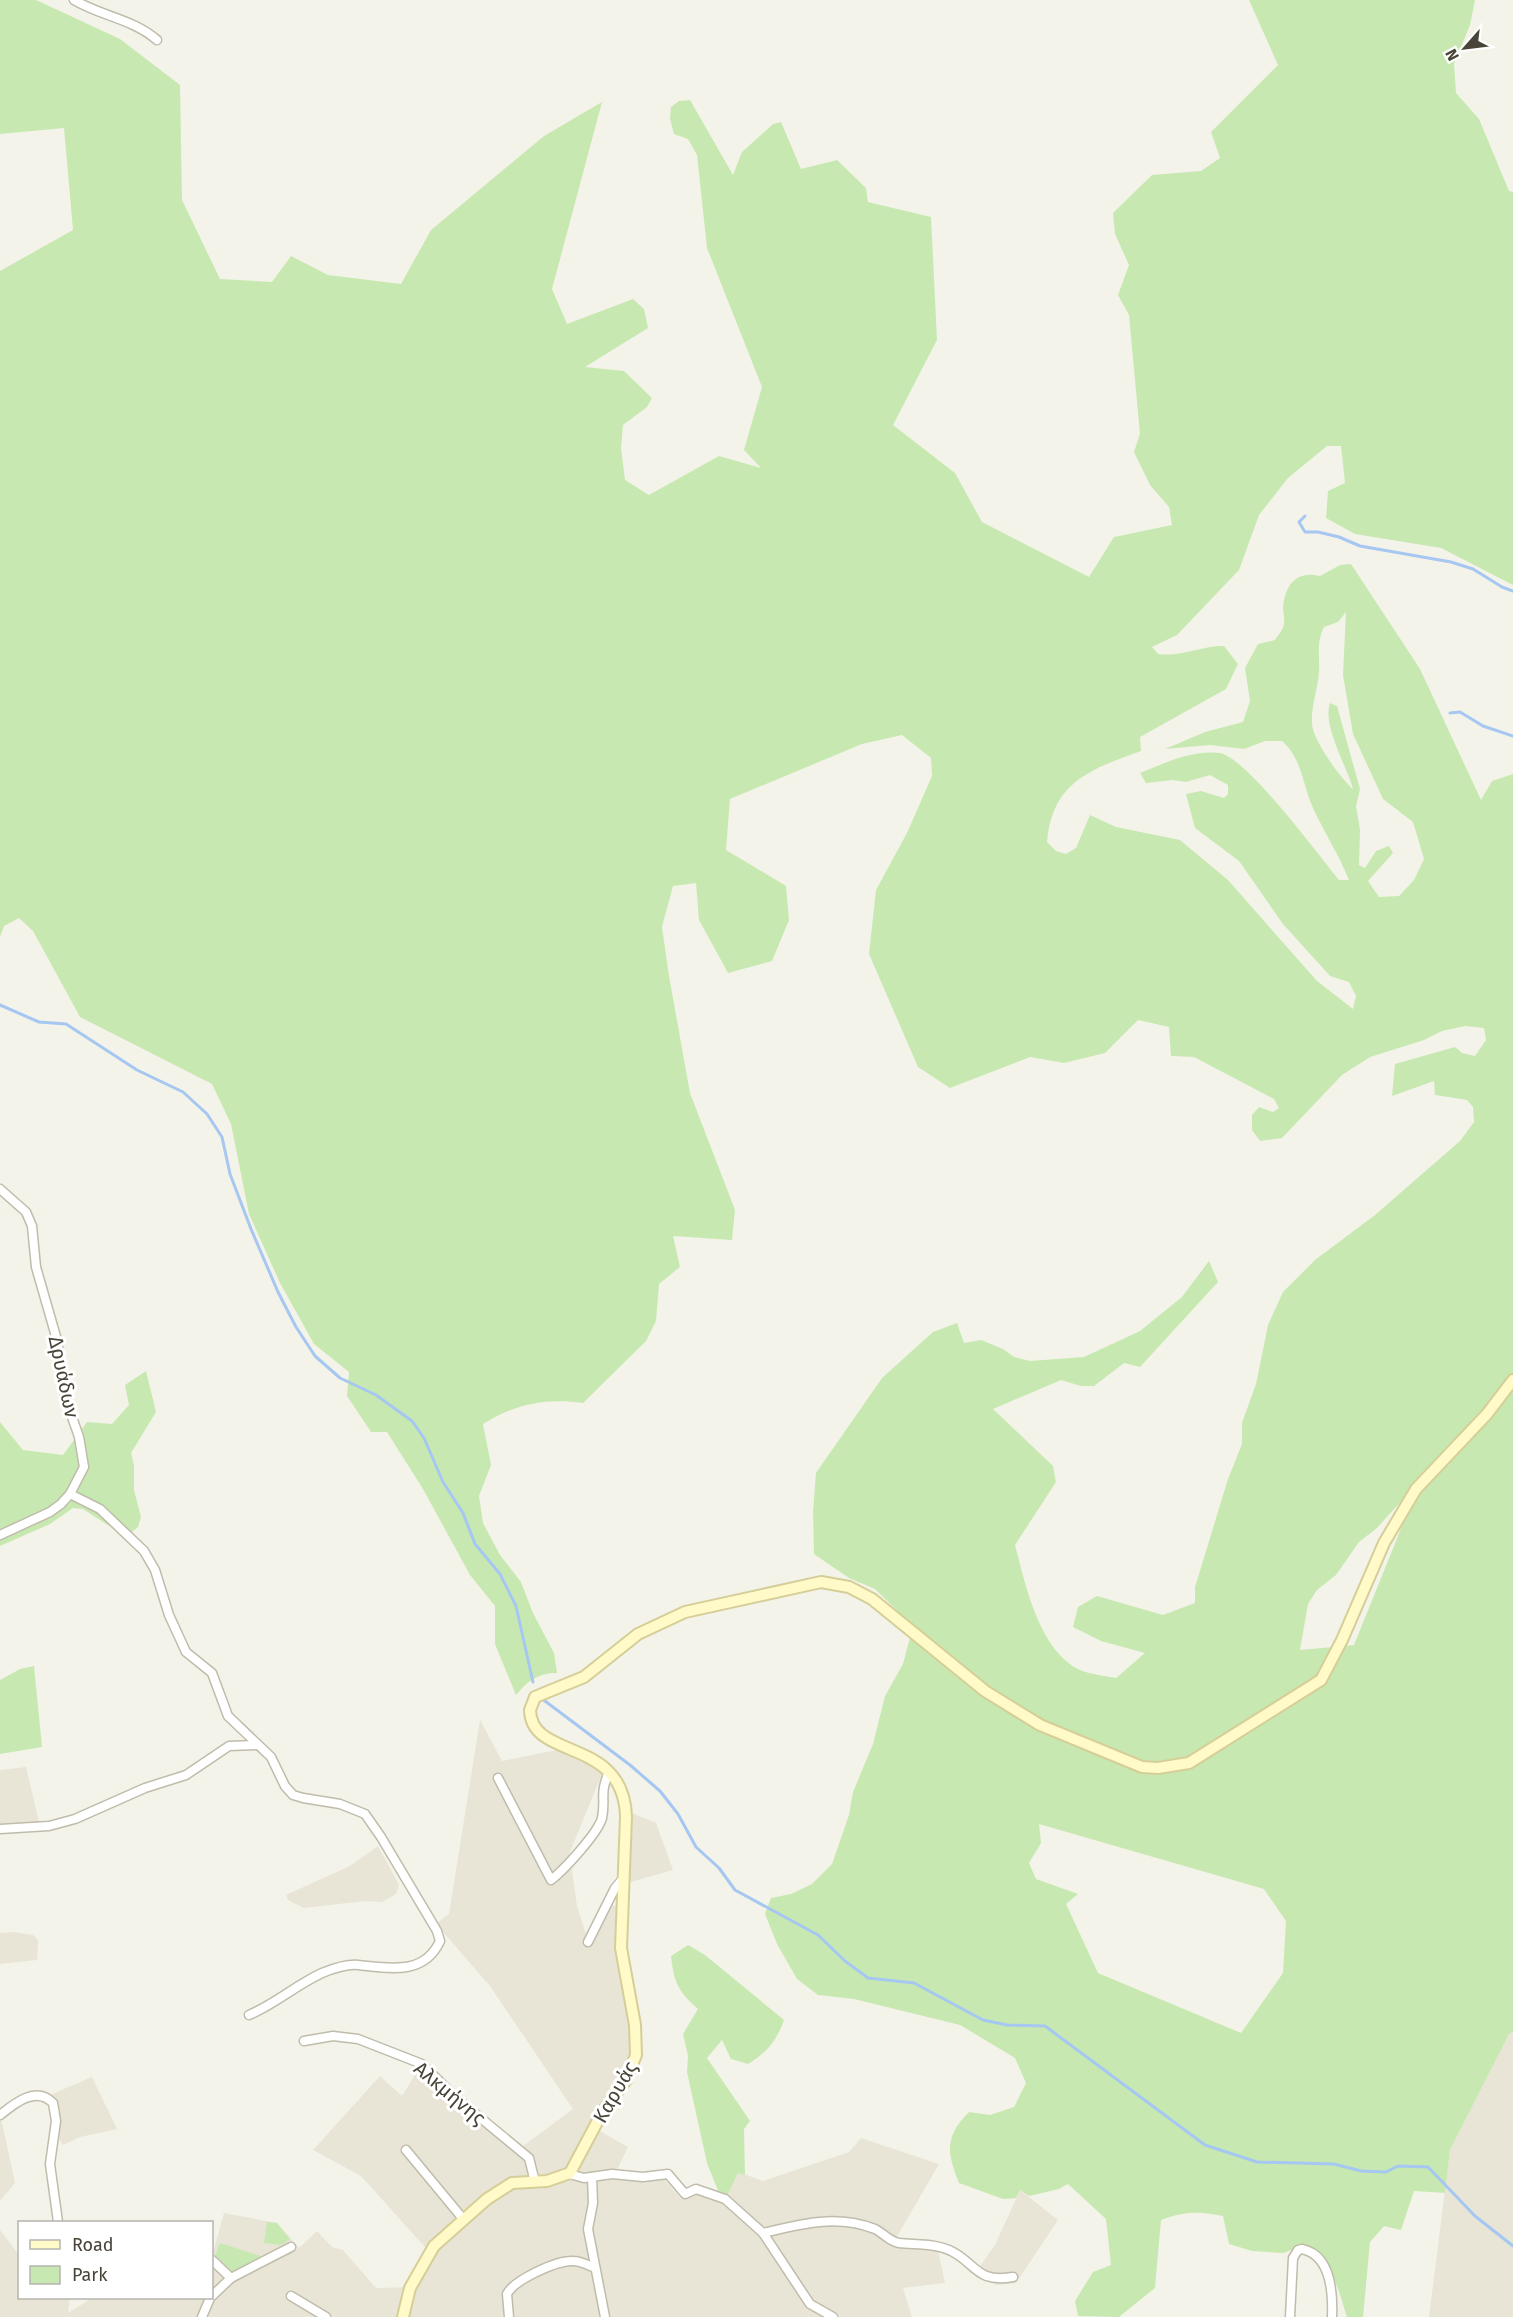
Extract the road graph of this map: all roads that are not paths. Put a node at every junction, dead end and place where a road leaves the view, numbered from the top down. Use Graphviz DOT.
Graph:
graph roads {
  1 [pos="74,0"];
  2 [pos="157,40"];
  3 [pos="0,1189"];
  4 [pos="1513,1380"];
  5 [pos="70,1494"];
  6 [pos="0,1535"];
  7 [pos="258,1745"];
  8 [pos="609,1772"];
  9 [pos="498,1778"];
  10 [pos="0,1829"];
  11 [pos="622,1880"];
  12 [pos="588,1942"];
  13 [pos="249,2015"];
  14 [pos="304,2041"];
  15 [pos="0,2115"];
  16 [pos="406,2150"];
  17 [pos="569,2174"];
  18 [pos="592,2177"];
  19 [pos="535,2182"];
  20 [pos="464,2220"];
  21 [pos="58,2221"];
  22 [pos="763,2233"];
  23 [pos="291,2247"];
  24 [pos="213,2261"];
  25 [pos="596,2268"];
  26 [pos="1013,2277"];
  27 [pos="231,2278"];
  28 [pos="213,2295"];
  29 [pos="291,2296"];
  30 [pos="210,2299"];
  31 [pos="202,2317"];
  32 [pos="326,2317"];
  33 [pos="403,2317"];
  34 [pos="509,2317"];
  35 [pos="605,2317"];
  36 [pos="833,2317"];
  37 [pos="1290,2317"];
  38 [pos="1332,2317"];
  1 -- 2 [label="street"];
  3 -- 5 [label="street, Δρυάδων"];
  4 -- 8 [label="street"];
  5 -- 6 [label="street, Δρυάδων"];
  5 -- 7 [label="street"];
  7 -- 10 [label="street"];
  7 -- 13 [label="street"];
  8 -- 9 [label="street"];
  8 -- 11 [label="street, Καρυάς"];
  11 -- 12 [label="street"];
  11 -- 17 [label="street, Καρυάς"];
  14 -- 19 [label="street, Αλκμήνης"];
  15 -- 21 [label="street"];
  16 -- 20 [label="street"];
  17 -- 18 [label="street"];
  17 -- 19 [label="street"];
  18 -- 22 [label="street"];
  18 -- 25 [label="street"];
  19 -- 20 [label="street"];
  20 -- 33 [label="street"];
  22 -- 26 [label="street"];
  22 -- 36 [label="street"];
  23 -- 27 [label="street"];
  24 -- 27 [label="street"];
  25 -- 34 [label="street"];
  25 -- 35 [label="street"];
  27 -- 28 [label="street"];
  29 -- 32 [label="street"];
  30 -- 31 [label="street"];
  37 -- 38 [label="street"];
}
